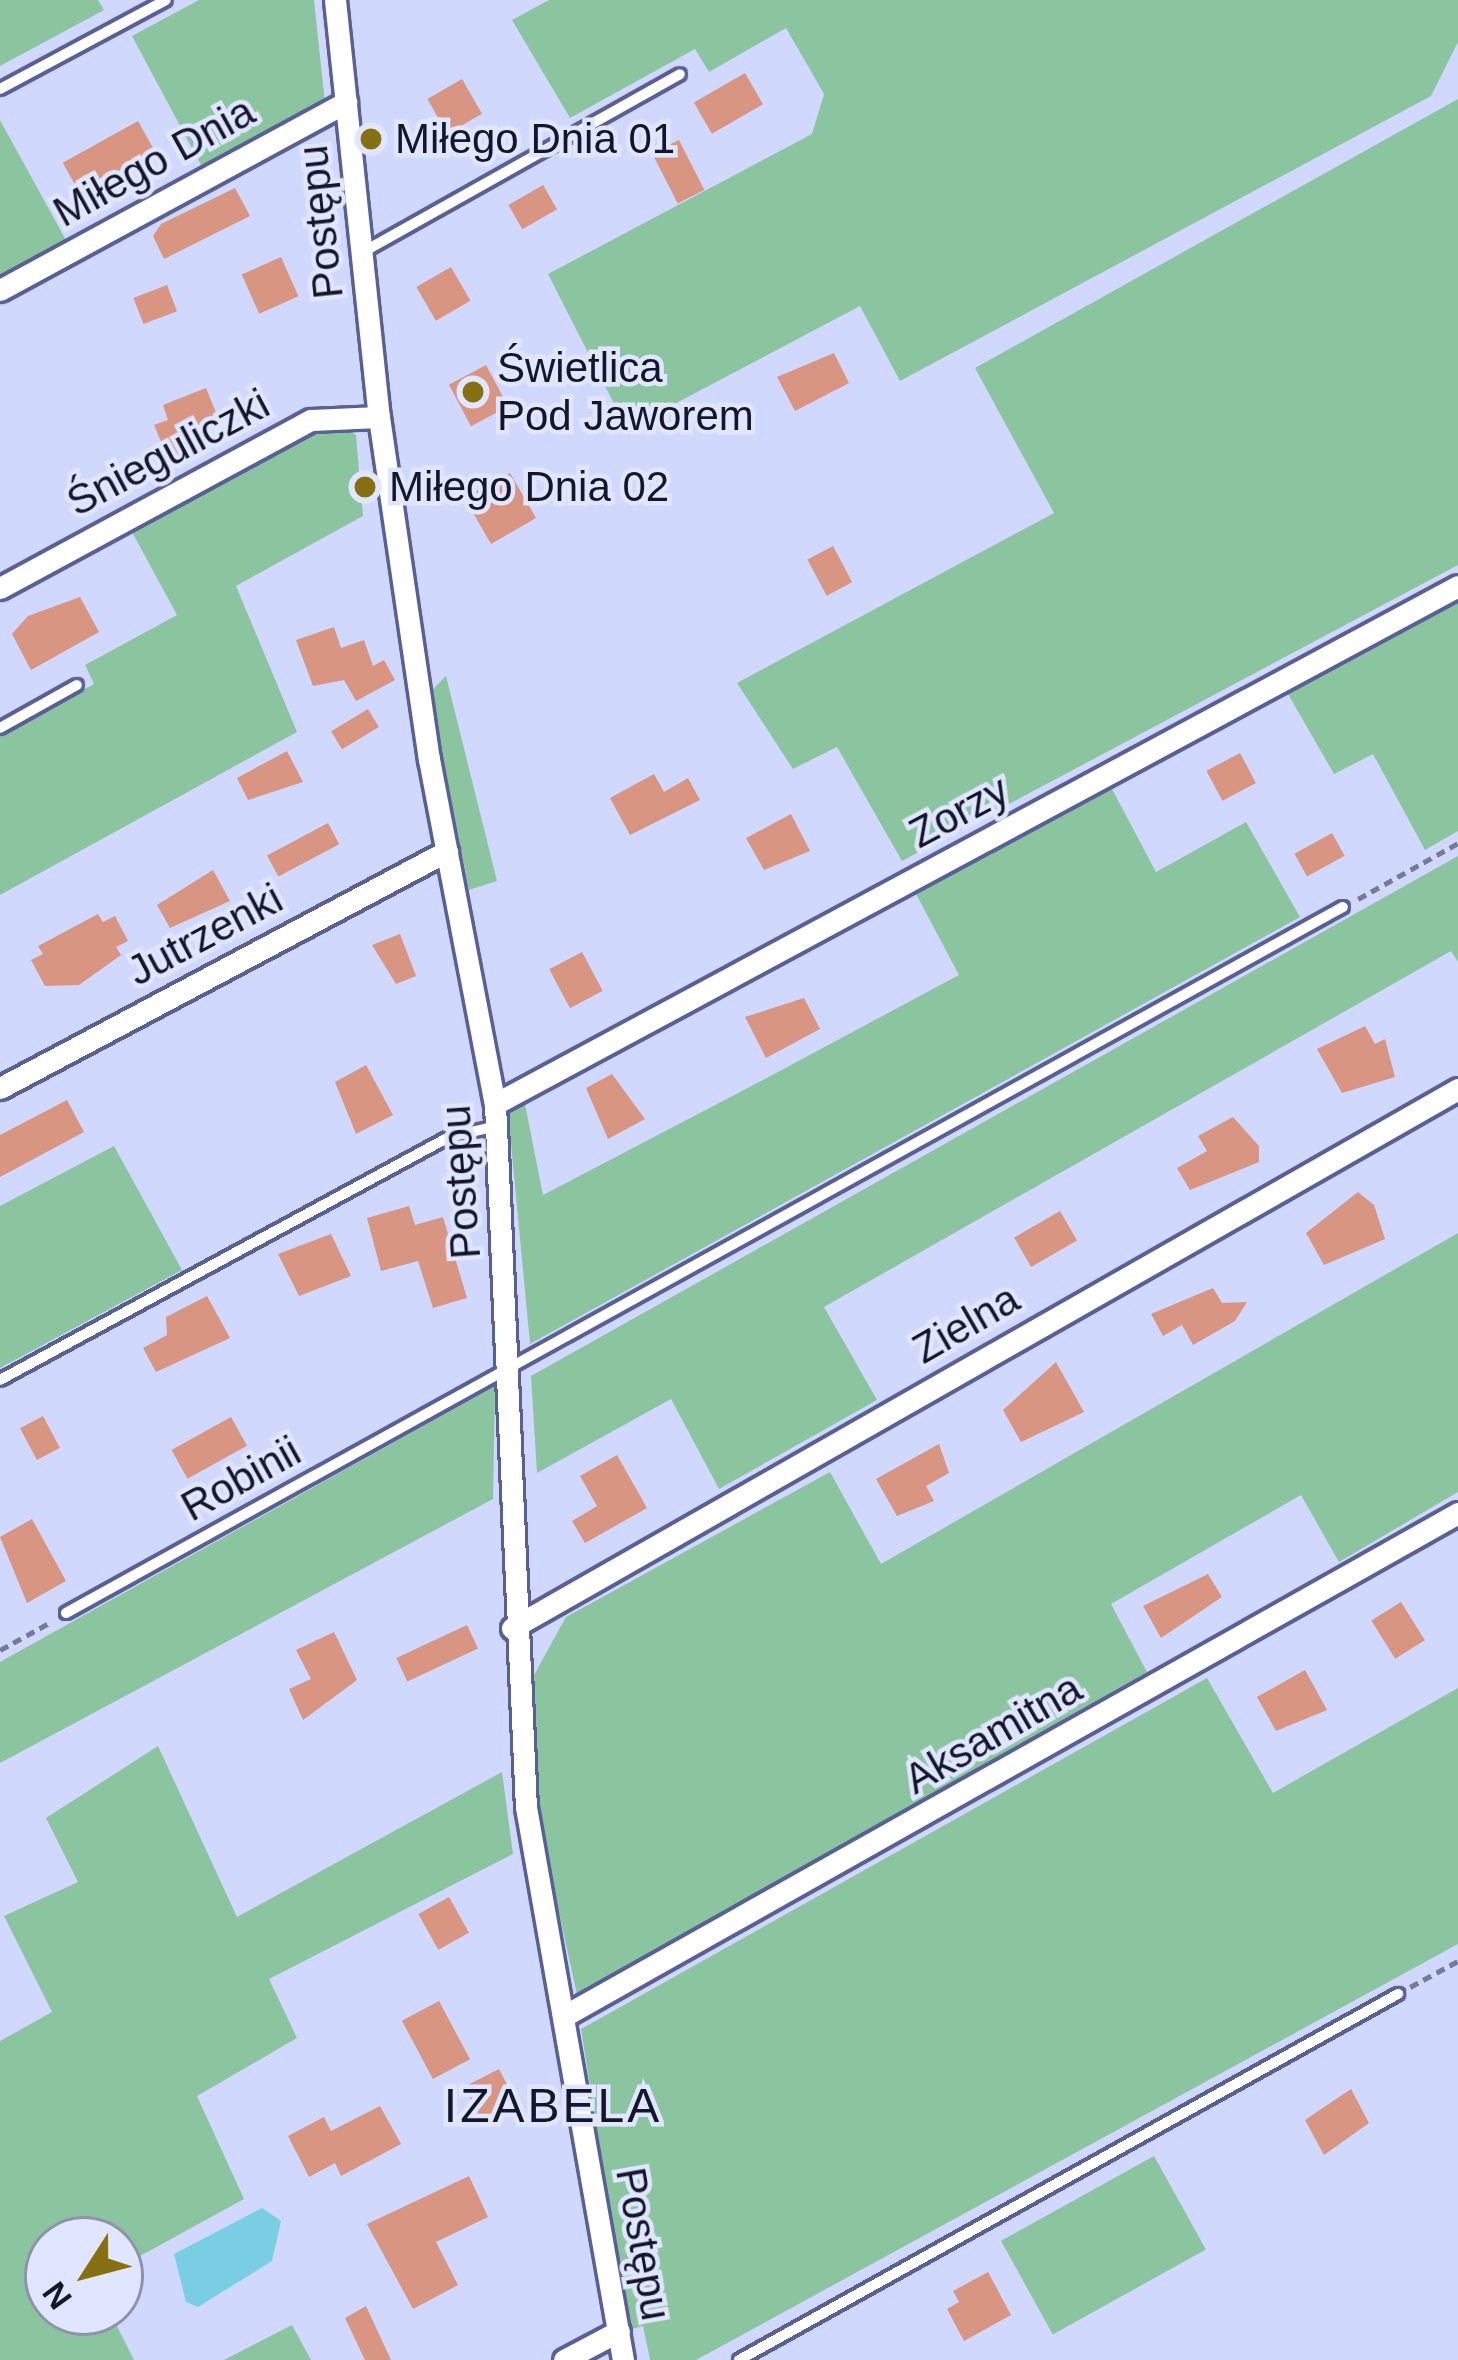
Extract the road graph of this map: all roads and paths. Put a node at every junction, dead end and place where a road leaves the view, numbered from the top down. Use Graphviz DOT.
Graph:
graph roads {
  1 [pos="166,0"];
  2 [pos="335,0"];
  3 [pos="680,74"];
  4 [pos="0,89"];
  5 [pos="346,102"];
  6 [pos="365,251"];
  7 [pos="0,290"];
  8 [pos="379,417"];
  9 [pos="1458,586"];
  10 [pos="0,588"];
  11 [pos="77,685"];
  12 [pos="0,728"];
  13 [pos="1458,843"];
  14 [pos="447,850"];
  15 [pos="1343,907"];
  16 [pos="0,1088"];
  17 [pos="1458,1089"];
  18 [pos="496,1115"];
  19 [pos="514,1366"];
  20 [pos="0,1380"];
  21 [pos="1458,1513"];
  22 [pos="66,1613"];
  23 [pos="512,1628"];
  24 [pos="0,1650"];
  25 [pos="1458,1961"];
  26 [pos="1398,1994"];
  27 [pos="564,2016"];
  28 [pos="619,2331"];
  29 [pos="564,2360"];
  30 [pos="623,2360"];
  31 [pos="739,2360"];
  1 -- 4 [label="lane"];
  2 -- 5 [label="street, Postępu"];
  3 -- 6 [label="lane"];
  5 -- 6 [label="street, Postępu"];
  5 -- 7 [label="street, Miłego Dnia"];
  6 -- 8 [label="street, Postępu"];
  8 -- 10 [label="street, Śnieguliczki"];
  8 -- 14 [label="street, Postępu"];
  9 -- 18 [label="street, Zorzy"];
  11 -- 12 [label="lane"];
  13 -- 15 [label="path"];
  14 -- 16 [label="street, Jutrzenki"];
  14 -- 18 [label="street, Postępu"];
  15 -- 19 [label="lane, Robinii"];
  17 -- 23 [label="street, Zielna"];
  18 -- 19 [label="street, Postępu"];
  18 -- 20 [label="lane"];
  19 -- 22 [label="lane, Robinii"];
  19 -- 23 [label="street, Postępu"];
  21 -- 27 [label="street, Aksamitna"];
  22 -- 24 [label="path"];
  23 -- 27 [label="street, Postępu"];
  25 -- 26 [label="path"];
  26 -- 31 [label="lane"];
  27 -- 28 [label="street, Postępu"];
  28 -- 29 [label="street"];
  28 -- 30 [label="street, Postępu"];
}
